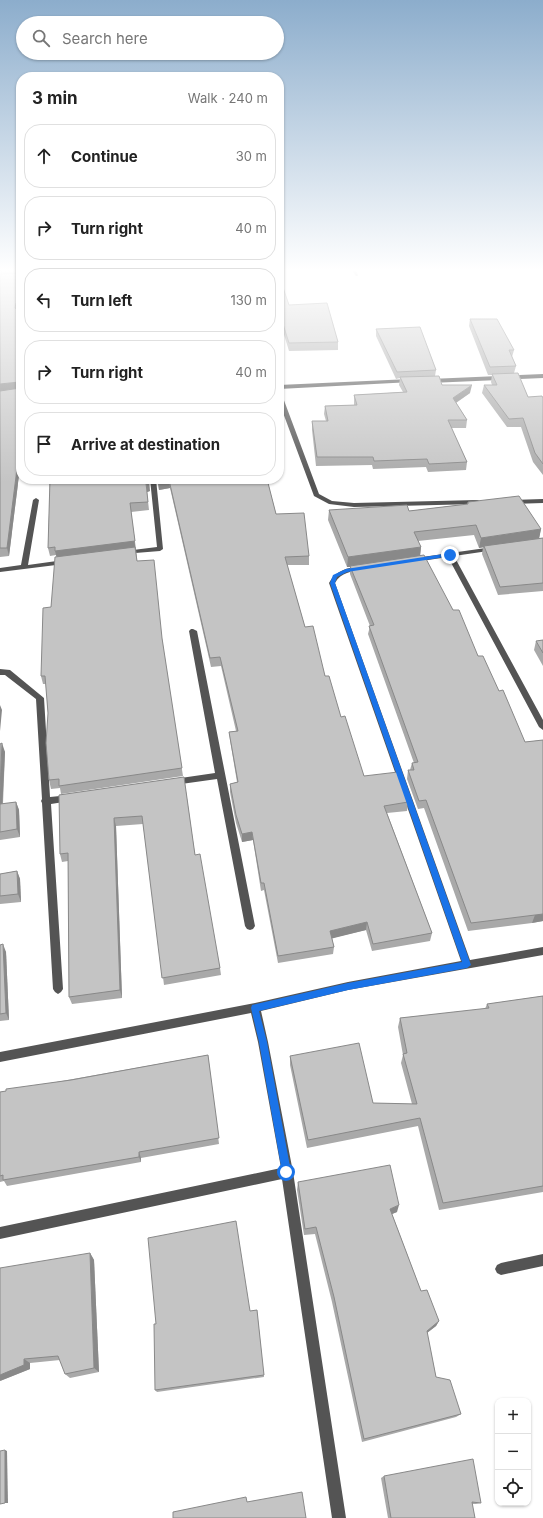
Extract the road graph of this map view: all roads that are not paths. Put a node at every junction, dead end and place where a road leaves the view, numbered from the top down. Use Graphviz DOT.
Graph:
graph roads {
  1 [pos="543,376"];
  2 [pos="419,381"];
  3 [pos="426,381"];
  4 [pos="284,386"];
  5 [pos="284,408"];
  6 [pos="154,484"];
  7 [pos="36,500"];
  8 [pos="543,501"];
  9 [pos="488,502"];
  10 [pos="504,502"];
  11 [pos="496,548"];
  12 [pos="115,555"];
  13 [pos="450,555"];
  14 [pos="70,561"];
  15 [pos="405,562"];
  16 [pos="24,567"];
  17 [pos="368,567"];
  18 [pos="0,570"];
  19 [pos="193,631"];
  20 [pos="0,672"];
  21 [pos="543,727"];
  22 [pos="220,775"];
  23 [pos="166,783"];
  24 [pos="75,797"];
  25 [pos="45,801"];
  26 [pos="250,926"];
  27 [pos="543,951"];
  28 [pos="467,965"];
  29 [pos="58,989"];
  30 [pos="255,1008"];
  31 [pos="0,1057"];
  32 [pos="286,1172"];
  33 [pos="0,1233"];
  34 [pos="543,1260"];
  35 [pos="501,1269"];
  36 [pos="339,1518"];
  1 -- 3 [label="street"];
  2 -- 4 [label="street"];
  5 -- 9 [label="street"];
  6 -- 12 [label="street"];
  7 -- 16 [label="street"];
  8 -- 10 [label="street"];
  11 -- 13 [label="street"];
  13 -- 15 [label="street"];
  13 -- 21 [label="street"];
  14 -- 16 [label="street"];
  16 -- 18 [label="street"];
  17 -- 28 [label="street"];
  19 -- 22 [label="street"];
  20 -- 25 [label="street"];
  22 -- 23 [label="street"];
  22 -- 26 [label="street"];
  24 -- 25 [label="street"];
  25 -- 29 [label="street"];
  27 -- 28 [label="street"];
  28 -- 30 [label="street"];
  30 -- 31 [label="street"];
  30 -- 32 [label="street"];
  32 -- 33 [label="street"];
  32 -- 36 [label="street"];
  34 -- 35 [label="street"];
}
